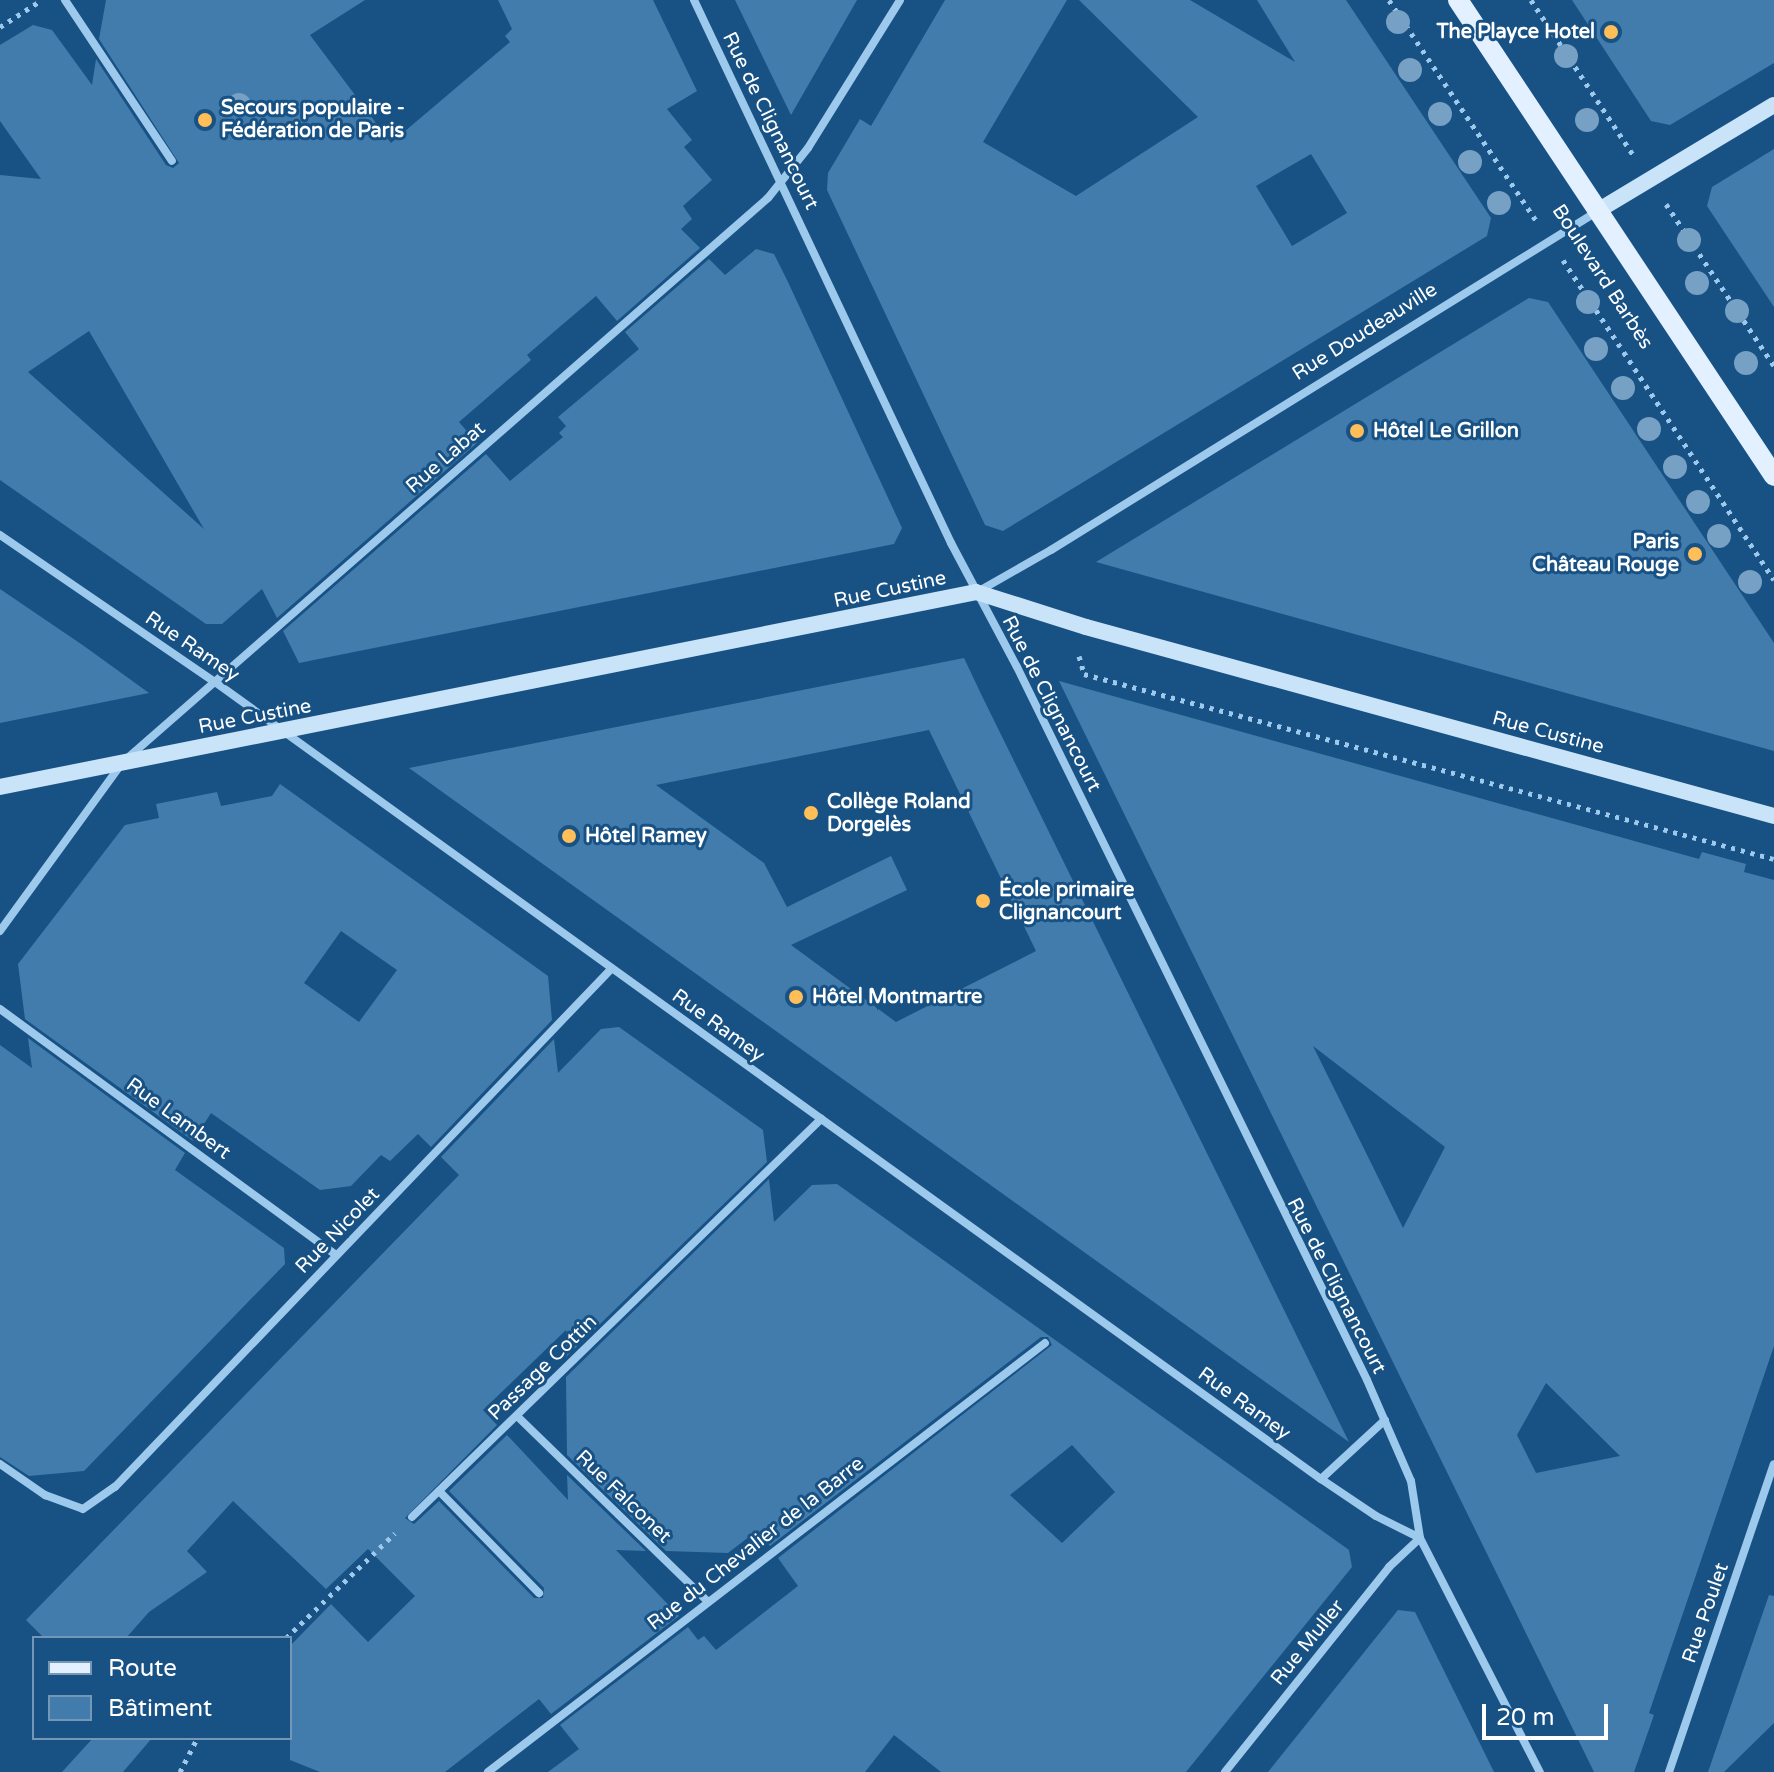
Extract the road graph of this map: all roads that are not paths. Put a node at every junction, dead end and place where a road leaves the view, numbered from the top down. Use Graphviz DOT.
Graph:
graph roads {
  1 [pos="65,0"];
  2 [pos="694,0"];
  3 [pos="900,0"];
  4 [pos="1458,0"];
  5 [pos="1774,105"];
  6 [pos="172,161"];
  7 [pos="781,182"];
  8 [pos="1599,210"];
  9 [pos="1774,476"];
  10 [pos="0,535"];
  11 [pos="976,592"];
  12 [pos="215,682"];
  13 [pos="283,731"];
  14 [pos="123,762"];
  15 [pos="0,787"];
  16 [pos="1774,816"];
  17 [pos="0,931"];
  18 [pos="611,969"];
  19 [pos="0,1009"];
  20 [pos="821,1119"];
  21 [pos="336,1255"];
  22 [pos="1045,1343"];
  23 [pos="517,1416"];
  24 [pos="1385,1420"];
  25 [pos="0,1464"];
  26 [pos="1774,1464"];
  27 [pos="1321,1479"];
  28 [pos="439,1491"];
  29 [pos="412,1517"];
  30 [pos="1420,1538"];
  31 [pos="539,1593"];
  32 [pos="707,1601"];
  33 [pos="488,1772"];
  34 [pos="1225,1772"];
  35 [pos="1540,1772"];
  36 [pos="1669,1772"];
  1 -- 6 [label="street"];
  2 -- 7 [label="street, Rue de Clignancourt"];
  3 -- 7 [label="street, Rue Labat"];
  4 -- 8 [label="main road, Boulevard Barbès"];
  5 -- 8 [label="street, Rue Doudeauville"];
  7 -- 11 [label="street, Rue de Clignancourt"];
  7 -- 12 [label="street, Rue Labat"];
  8 -- 9 [label="main road, Boulevard Barbès"];
  8 -- 11 [label="street, Rue Doudeauville"];
  10 -- 12 [label="street, Rue Ramey"];
  11 -- 13 [label="street, Rue Custine"];
  11 -- 16 [label="street, Rue Custine"];
  11 -- 24 [label="street, Rue de Clignancourt"];
  12 -- 13 [label="street, Rue Ramey"];
  12 -- 14 [label="street, Rue Labat"];
  13 -- 14 [label="street, Rue Custine"];
  13 -- 18 [label="street, Rue Ramey"];
  14 -- 15 [label="street, Rue Custine"];
  14 -- 17 [label="street, Rue Labat"];
  18 -- 20 [label="street, Rue Ramey"];
  18 -- 21 [label="street, Rue Nicolet"];
  19 -- 21 [label="street, Rue Lambert"];
  20 -- 23 [label="street, Passage Cottin"];
  20 -- 27 [label="street, Rue Ramey"];
  21 -- 25 [label="street, Rue Nicolet"];
  22 -- 32 [label="street, Rue du Chevalier de la Barre"];
  23 -- 28 [label="street, Passage Cottin"];
  23 -- 32 [label="street, Rue Falconet"];
  24 -- 27 [label="street"];
  24 -- 30 [label="street, Rue de Clignancourt"];
  26 -- 36 [label="street, Rue Poulet"];
  27 -- 30 [label="street, Rue Ramey"];
  28 -- 29 [label="street, Passage Cottin"];
  28 -- 31 [label="street"];
  30 -- 34 [label="street, Rue Muller"];
  30 -- 35 [label="street, Rue de Clignancourt"];
  32 -- 33 [label="street, Rue du Chevalier de la Barre"];
}
